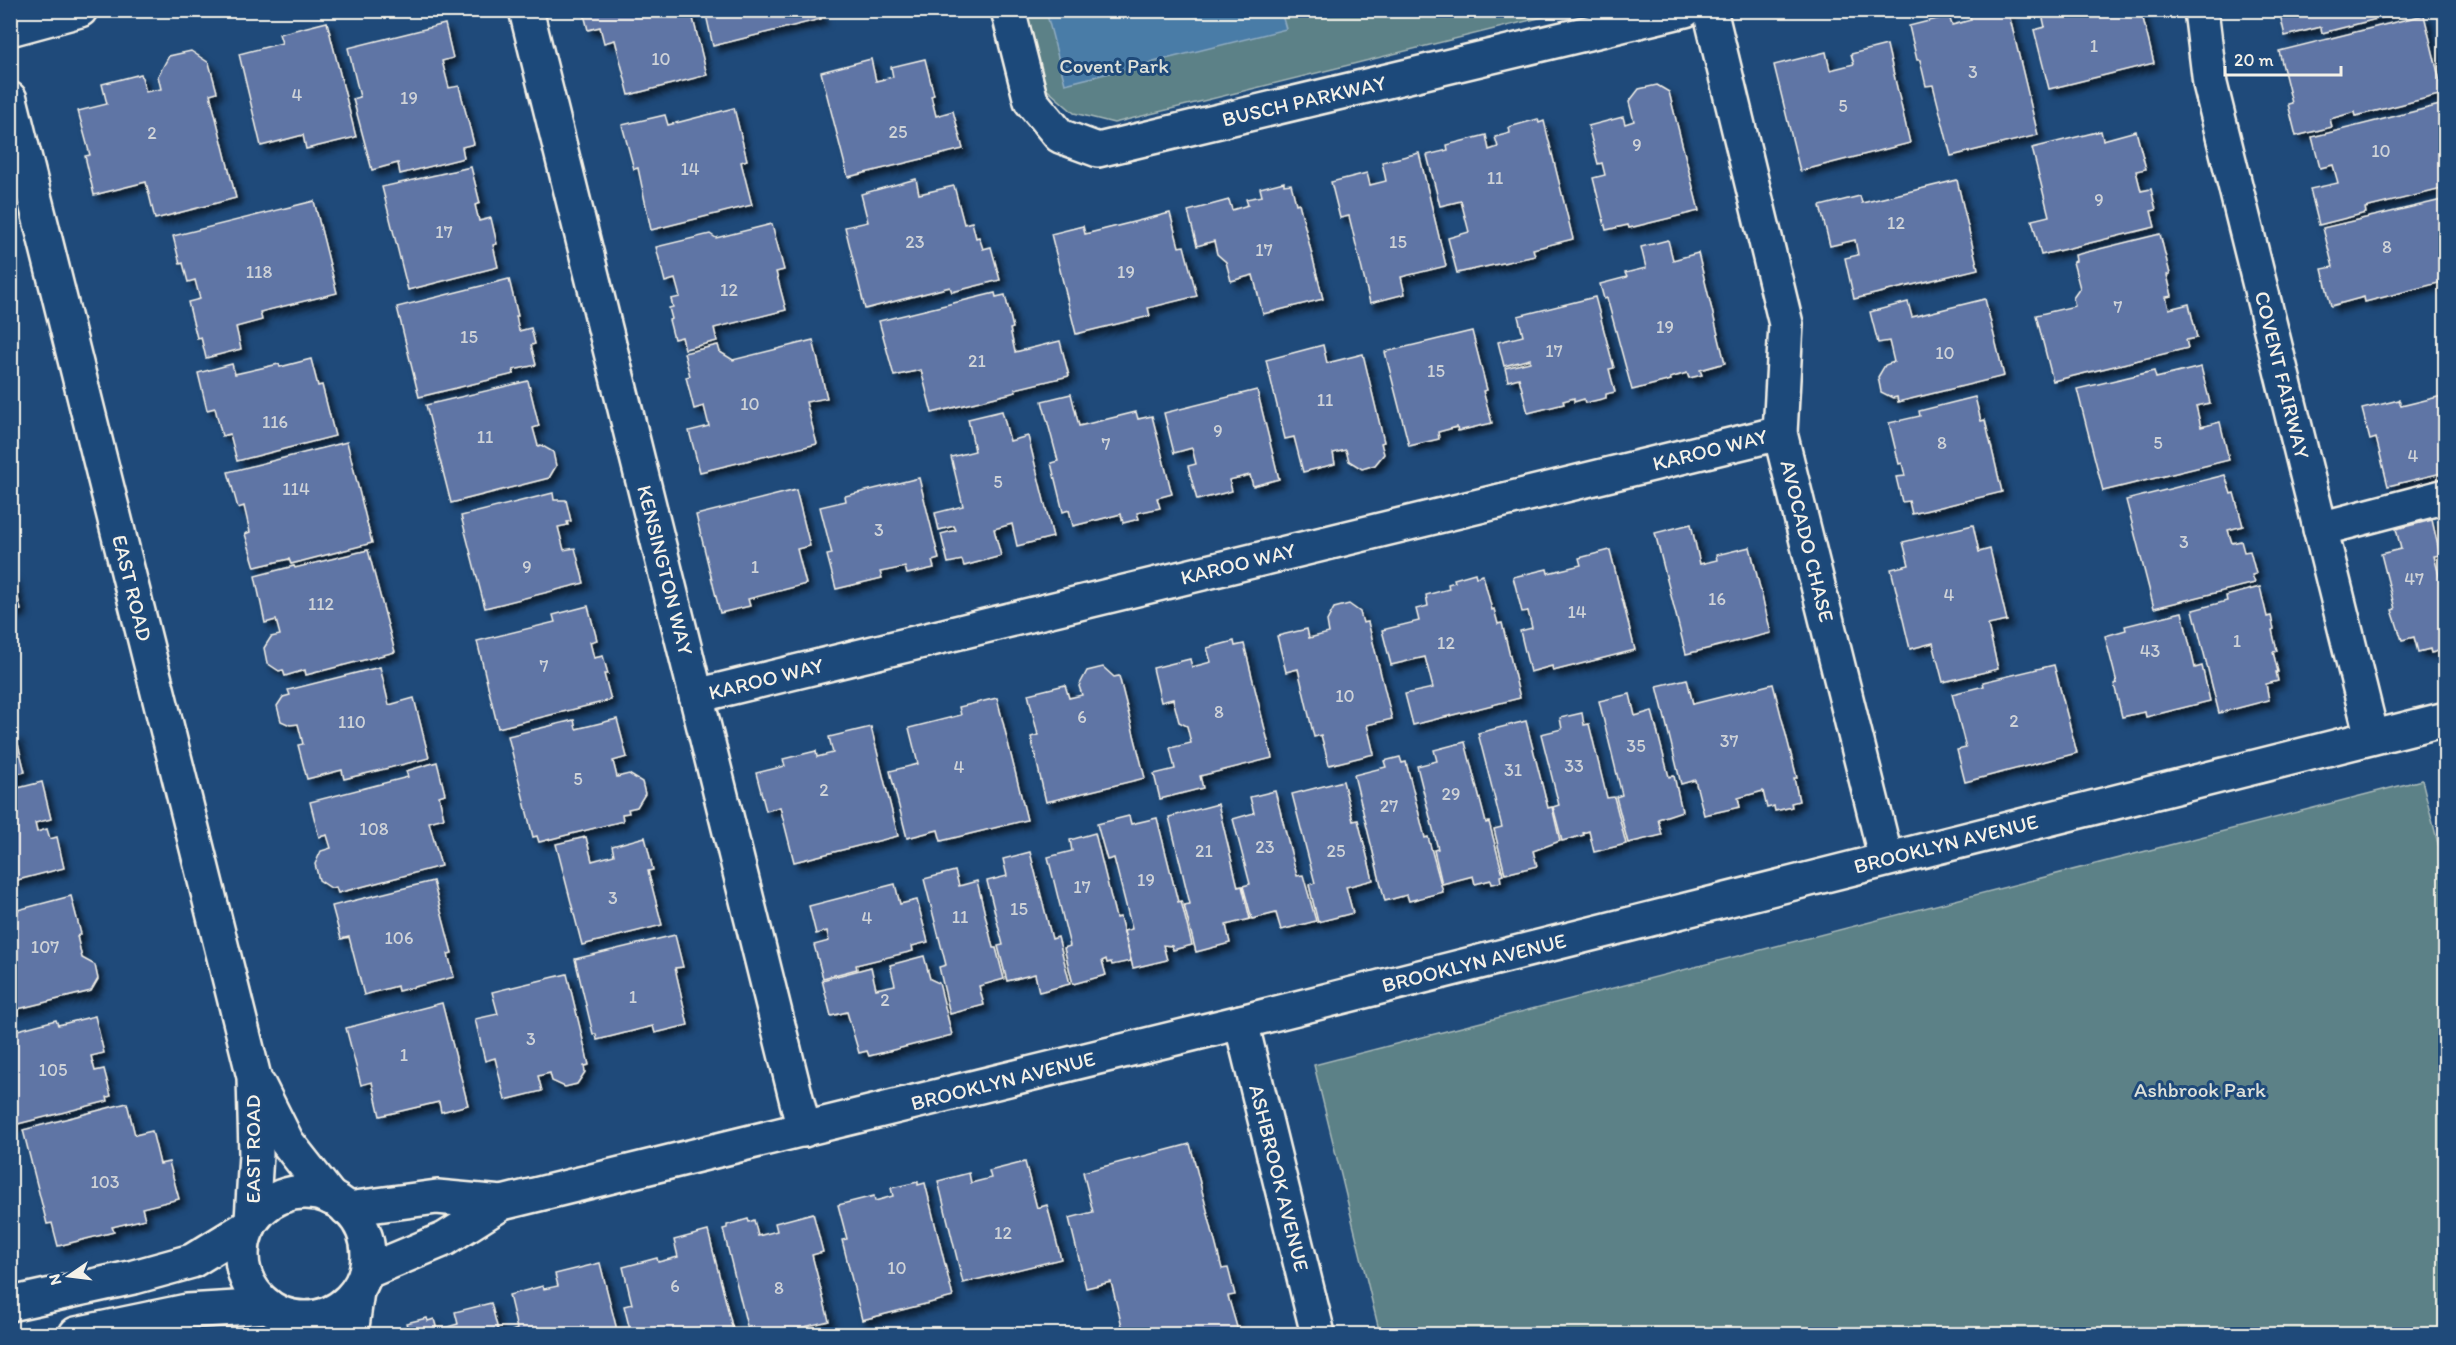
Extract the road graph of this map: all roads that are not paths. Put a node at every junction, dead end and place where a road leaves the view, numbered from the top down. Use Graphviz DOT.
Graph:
graph roads {
  1 [pos="80,10"];
  2 [pos="526,10"];
  3 [pos="1008,10"];
  4 [pos="1685,10"];
  5 [pos="1710,10"];
  6 [pos="2201,10"];
  7 [pos="10,28"];
  8 [pos="10,99"];
  9 [pos="1780,433"];
  10 [pos="2445,496"];
  11 [pos="2320,529"];
  12 [pos="696,696"];
  13 [pos="2445,719"];
  14 [pos="2372,737"];
  15 [pos="1886,859"];
  16 [pos="1240,1022"];
  17 [pos="254,1077"];
  18 [pos="804,1130"];
  19 [pos="339,1203"];
  20 [pos="502,1203"];
  21 [pos="251,1223"];
  22 [pos="361,1282"];
  23 [pos="10,1304"];
  24 [pos="277,1317"];
  25 [pos="76,1335"];
  26 [pos="351,1335"];
  27 [pos="1318,1335"];
  1 -- 7 [label="street"];
  2 -- 12 [label="street, KENSINGTON WAY"];
  3 -- 4 [label="street, BUSCH PARKWAY"];
  5 -- 9 [label="street, AVOCADO CHASE"];
  6 -- 11 [label="street, COVENT FAIRWAY"];
  8 -- 17 [label="street, EAST ROAD"];
  9 -- 12 [label="street, KAROO WAY"];
  9 -- 15 [label="street, AVOCADO CHASE"];
  10 -- 11 [label="street"];
  11 -- 14 [label="street, COVENT FAIRWAY"];
  12 -- 18 [label="street, KENSINGTON WAY"];
  13 -- 14 [label="street, BROOKLYN AVENUE"];
  14 -- 15 [label="street, BROOKLYN AVENUE"];
  15 -- 16 [label="street, BROOKLYN AVENUE"];
  16 -- 18 [label="street, BROOKLYN AVENUE"];
  16 -- 27 [label="street, ASHBROOK AVENUE"];
  17 -- 19 [label="street, EAST ROAD"];
  17 -- 21 [label="street, EAST ROAD"];
  18 -- 20 [label="street, BROOKLYN AVENUE"];
  19 -- 20 [label="street, BROOKLYN AVENUE"];
  19 -- 21 [label="street"];
  19 -- 22 [label="street"];
  20 -- 22 [label="street, BROOKLYN AVENUE"];
  21 -- 23 [label="street"];
  21 -- 24 [label="street"];
  22 -- 24 [label="street"];
  22 -- 26 [label="street"];
  24 -- 25 [label="street"];
}
